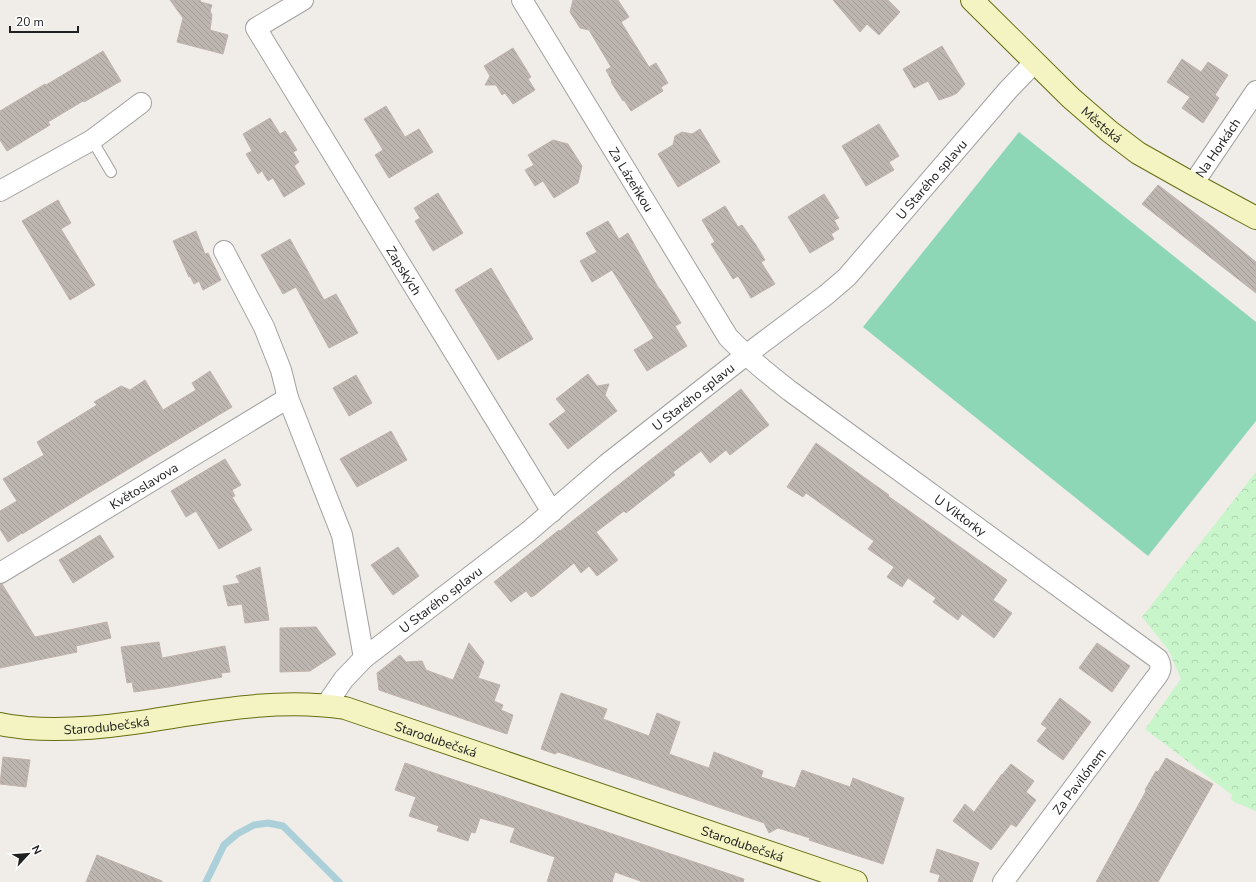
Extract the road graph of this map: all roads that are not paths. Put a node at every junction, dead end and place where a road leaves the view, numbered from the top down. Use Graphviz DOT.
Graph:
graph roads {
  1 [pos="303,0"];
  2 [pos="522,0"];
  3 [pos="972,0"];
  4 [pos="1034,62"];
  5 [pos="1256,91"];
  6 [pos="141,103"];
  7 [pos="92,140"];
  8 [pos="111,172"];
  9 [pos="1193,184"];
  10 [pos="0,191"];
  11 [pos="1256,218"];
  12 [pos="224,251"];
  13 [pos="746,356"];
  14 [pos="288,398"];
  15 [pos="552,512"];
  16 [pos="0,573"];
  17 [pos="364,658"];
  18 [pos="1154,680"];
  19 [pos="326,705"];
  20 [pos="0,724"];
  21 [pos="856,882"];
  22 [pos="1003,882"];
  1 -- 15 [label="street, Zapských"];
  2 -- 13 [label="street, Za Lázeňkou"];
  3 -- 4 [label="street, Městská"];
  4 -- 9 [label="street, Městská"];
  4 -- 13 [label="street, U Starého splavu"];
  5 -- 9 [label="street, Na Horkách"];
  6 -- 7 [label="street"];
  7 -- 8 [label="lane"];
  7 -- 10 [label="street"];
  9 -- 11 [label="street, Městská"];
  12 -- 14 [label="street"];
  13 -- 15 [label="street, U Starého splavu"];
  13 -- 18 [label="street, U Viktorky"];
  14 -- 16 [label="street, Květoslavova"];
  14 -- 17 [label="street"];
  15 -- 17 [label="street, U Starého splavu"];
  17 -- 19 [label="street, U Starého splavu"];
  18 -- 22 [label="street, Za Pavilónem"];
  19 -- 20 [label="street, Starodubečská"];
  19 -- 21 [label="street, Starodubečská"];
}
